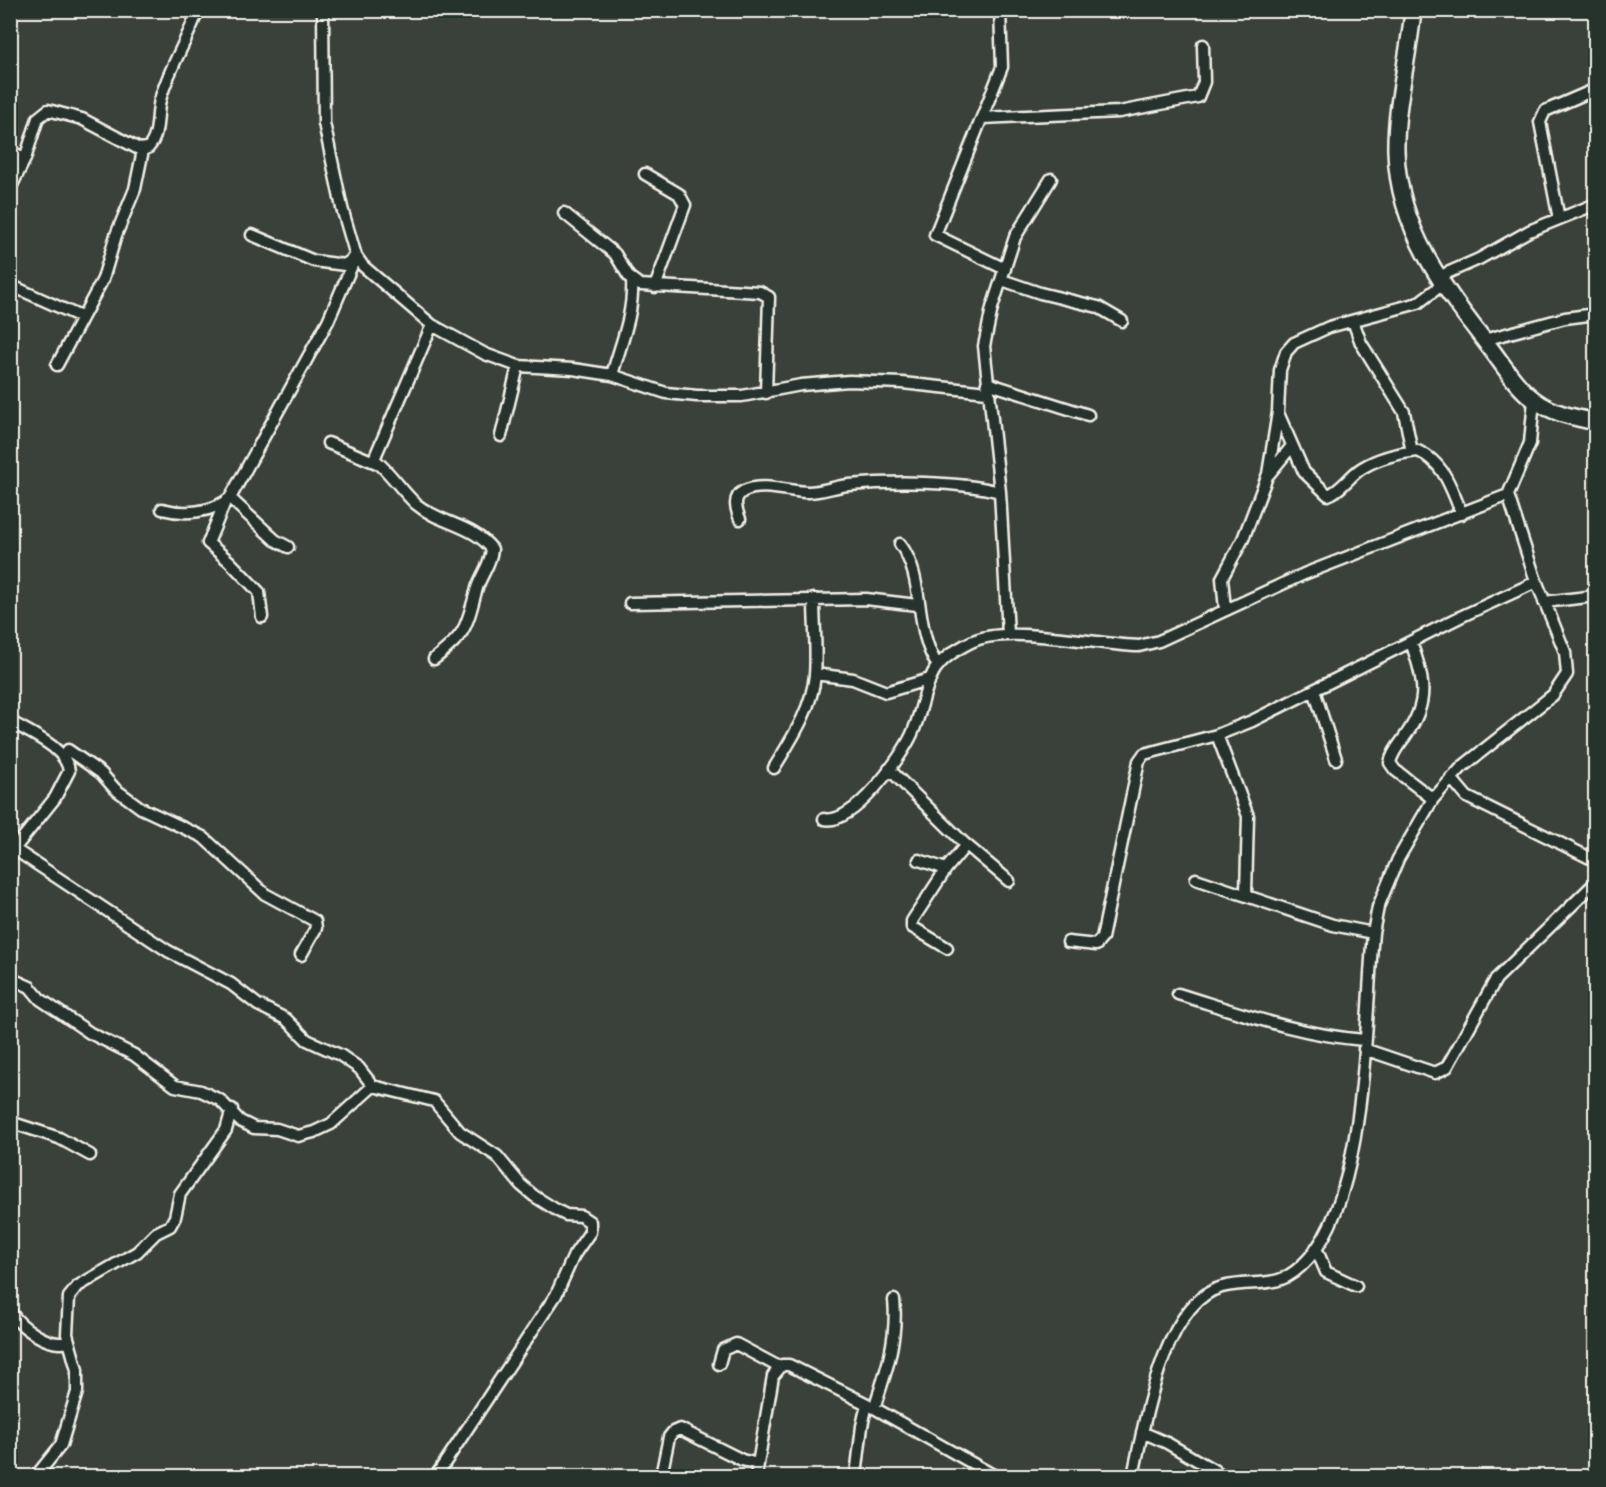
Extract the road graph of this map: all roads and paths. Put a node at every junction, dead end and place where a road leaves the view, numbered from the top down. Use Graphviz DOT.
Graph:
graph roads {
  1 [pos="198,10"];
  2 [pos="323,10"];
  3 [pos="1000,10"];
  4 [pos="1413,10"];
  5 [pos="1203,45"];
  6 [pos="1596,89"];
  7 [pos="982,118"];
  8 [pos="143,150"];
  9 [pos="10,151"];
  10 [pos="25,159"];
  11 [pos="645,174"];
  12 [pos="1051,179"];
  13 [pos="10,189"];
  14 [pos="1596,204"];
  15 [pos="564,213"];
  16 [pos="1559,219"];
  17 [pos="252,235"];
  18 [pos="356,256"];
  19 [pos="1004,274"];
  20 [pos="1441,280"];
  21 [pos="636,282"];
  22 [pos="10,285"];
  23 [pos="655,287"];
  24 [pos="1596,314"];
  25 [pos="81,317"];
  26 [pos="1122,321"];
  27 [pos="1353,321"];
  28 [pos="432,324"];
  29 [pos="1484,340"];
  30 [pos="57,365"];
  31 [pos="518,366"];
  32 [pos="612,375"];
  33 [pos="987,388"];
  34 [pos="765,393"];
  35 [pos="1534,400"];
  36 [pos="1278,412"];
  37 [pos="1088,414"];
  38 [pos="1596,422"];
  39 [pos="501,436"];
  40 [pos="328,444"];
  41 [pos="1292,446"];
  42 [pos="1412,452"];
  43 [pos="382,466"];
  44 [pos="1268,474"];
  45 [pos="1000,492"];
  46 [pos="1508,495"];
  47 [pos="227,500"];
  48 [pos="162,509"];
  49 [pos="1462,514"];
  50 [pos="740,519"];
  51 [pos="900,544"];
  52 [pos="288,547"];
  53 [pos="1536,582"];
  54 [pos="1596,596"];
  55 [pos="814,599"];
  56 [pos="1544,602"];
  57 [pos="630,603"];
  58 [pos="917,604"];
  59 [pos="1225,609"];
  60 [pos="262,617"];
  61 [pos="1008,634"];
  62 [pos="1411,642"];
  63 [pos="434,659"];
  64 [pos="938,666"];
  65 [pos="815,674"];
  66 [pos="930,680"];
  67 [pos="1314,690"];
  68 [pos="10,721"];
  69 [pos="1217,735"];
  70 [pos="64,757"];
  71 [pos="1336,759"];
  72 [pos="774,768"];
  73 [pos="889,769"];
  74 [pos="1451,778"];
  75 [pos="1433,800"];
  76 [pos="824,819"];
  77 [pos="966,845"];
  78 [pos="12,851"];
  79 [pos="919,860"];
  80 [pos="1596,861"];
  81 [pos="946,869"];
  82 [pos="1196,879"];
  83 [pos="1009,881"];
  84 [pos="1596,882"];
  85 [pos="1246,894"];
  86 [pos="1373,933"];
  87 [pos="1068,942"];
  88 [pos="947,948"];
  89 [pos="301,955"];
  90 [pos="10,978"];
  91 [pos="1178,994"];
  92 [pos="1364,1045"];
  93 [pos="373,1086"];
  94 [pos="232,1109"];
  95 [pos="10,1122"];
  96 [pos="90,1155"];
  97 [pos="1316,1248"];
  98 [pos="1356,1286"];
  99 [pos="894,1300"];
  100 [pos="10,1311"];
  101 [pos="68,1342"];
  102 [pos="719,1364"];
  103 [pos="779,1367"];
  104 [pos="871,1406"];
  105 [pos="1142,1432"];
  106 [pos="758,1464"];
  107 [pos="36,1476"];
  108 [pos="436,1476"];
  109 [pos="661,1476"];
  110 [pos="756,1476"];
  111 [pos="856,1476"];
  112 [pos="994,1476"];
  113 [pos="1133,1476"];
  114 [pos="1224,1476"];
  1 -- 8 [label="street"];
  2 -- 18 [label="street"];
  3 -- 7 [label="street"];
  4 -- 20 [label="main road"];
  5 -- 7 [label="street"];
  6 -- 16 [label="street"];
  7 -- 19 [label="street"];
  8 -- 10 [label="street"];
  8 -- 25 [label="street"];
  9 -- 10 [label="street"];
  10 -- 13 [label="street"];
  11 -- 23 [label="street"];
  12 -- 19 [label="street"];
  14 -- 16 [label="street"];
  15 -- 21 [label="street"];
  16 -- 20 [label="street"];
  17 -- 18 [label="street"];
  18 -- 28 [label="street"];
  18 -- 47 [label="street"];
  19 -- 26 [label="street"];
  19 -- 33 [label="street"];
  20 -- 27 [label="street"];
  20 -- 29 [label="main road"];
  21 -- 23 [label="street"];
  21 -- 32 [label="street"];
  22 -- 25 [label="street"];
  23 -- 34 [label="street"];
  24 -- 29 [label="street"];
  25 -- 30 [label="street"];
  27 -- 36 [label="street"];
  27 -- 42 [label="street"];
  28 -- 31 [label="street"];
  28 -- 43 [label="street"];
  29 -- 35 [label="main road"];
  31 -- 32 [label="street"];
  31 -- 39 [label="street"];
  32 -- 34 [label="street"];
  33 -- 34 [label="street"];
  33 -- 37 [label="street"];
  33 -- 45 [label="street"];
  35 -- 38 [label="main road"];
  35 -- 46 [label="street"];
  36 -- 41 [label="street"];
  36 -- 44 [label="street"];
  40 -- 43 [label="street"];
  41 -- 42 [label="street"];
  41 -- 44 [label="street"];
  42 -- 49 [label="street"];
  43 -- 63 [label="street"];
  44 -- 59 [label="street"];
  45 -- 50 [label="street"];
  45 -- 61 [label="street"];
  46 -- 49 [label="street"];
  46 -- 53 [label="street"];
  47 -- 48 [label="street"];
  47 -- 52 [label="street"];
  47 -- 60 [label="street"];
  49 -- 59 [label="street"];
  51 -- 58 [label="street"];
  53 -- 56 [label="street"];
  53 -- 62 [label="street"];
  54 -- 56 [label="street"];
  55 -- 57 [label="street"];
  55 -- 58 [label="street"];
  55 -- 65 [label="street"];
  56 -- 74 [label="street"];
  58 -- 64 [label="street"];
  59 -- 61 [label="street"];
  61 -- 64 [label="street"];
  62 -- 67 [label="street"];
  62 -- 75 [label="street"];
  64 -- 66 [label="street"];
  65 -- 66 [label="street"];
  65 -- 72 [label="street"];
  66 -- 73 [label="street"];
  67 -- 69 [label="street"];
  67 -- 71 [label="street"];
  68 -- 70 [label="street"];
  69 -- 85 [label="street"];
  69 -- 87 [label="street"];
  70 -- 78 [label="street"];
  70 -- 89 [label="street"];
  73 -- 76 [label="street"];
  73 -- 77 [label="street"];
  74 -- 75 [label="street"];
  74 -- 80 [label="street"];
  75 -- 86 [label="street"];
  77 -- 81 [label="street"];
  77 -- 83 [label="street"];
  78 -- 93 [label="street"];
  79 -- 81 [label="street"];
  81 -- 88 [label="street"];
  82 -- 85 [label="street"];
  84 -- 92 [label="street"];
  85 -- 86 [label="street"];
  86 -- 92 [label="street"];
  90 -- 94 [label="street"];
  91 -- 92 [label="street"];
  92 -- 97 [label="street"];
  93 -- 94 [label="street"];
  93 -- 108 [label="street"];
  94 -- 101 [label="street"];
  95 -- 96 [label="street"];
  97 -- 98 [label="street"];
  97 -- 105 [label="street"];
  99 -- 104 [label="street"];
  100 -- 101 [label="street"];
  101 -- 107 [label="street"];
  102 -- 103 [label="street"];
  103 -- 104 [label="street"];
  103 -- 106 [label="street"];
  104 -- 111 [label="street"];
  104 -- 112 [label="street"];
  105 -- 113 [label="street"];
  105 -- 114 [label="street"];
  106 -- 109 [label="street"];
  106 -- 110 [label="street"];
}
